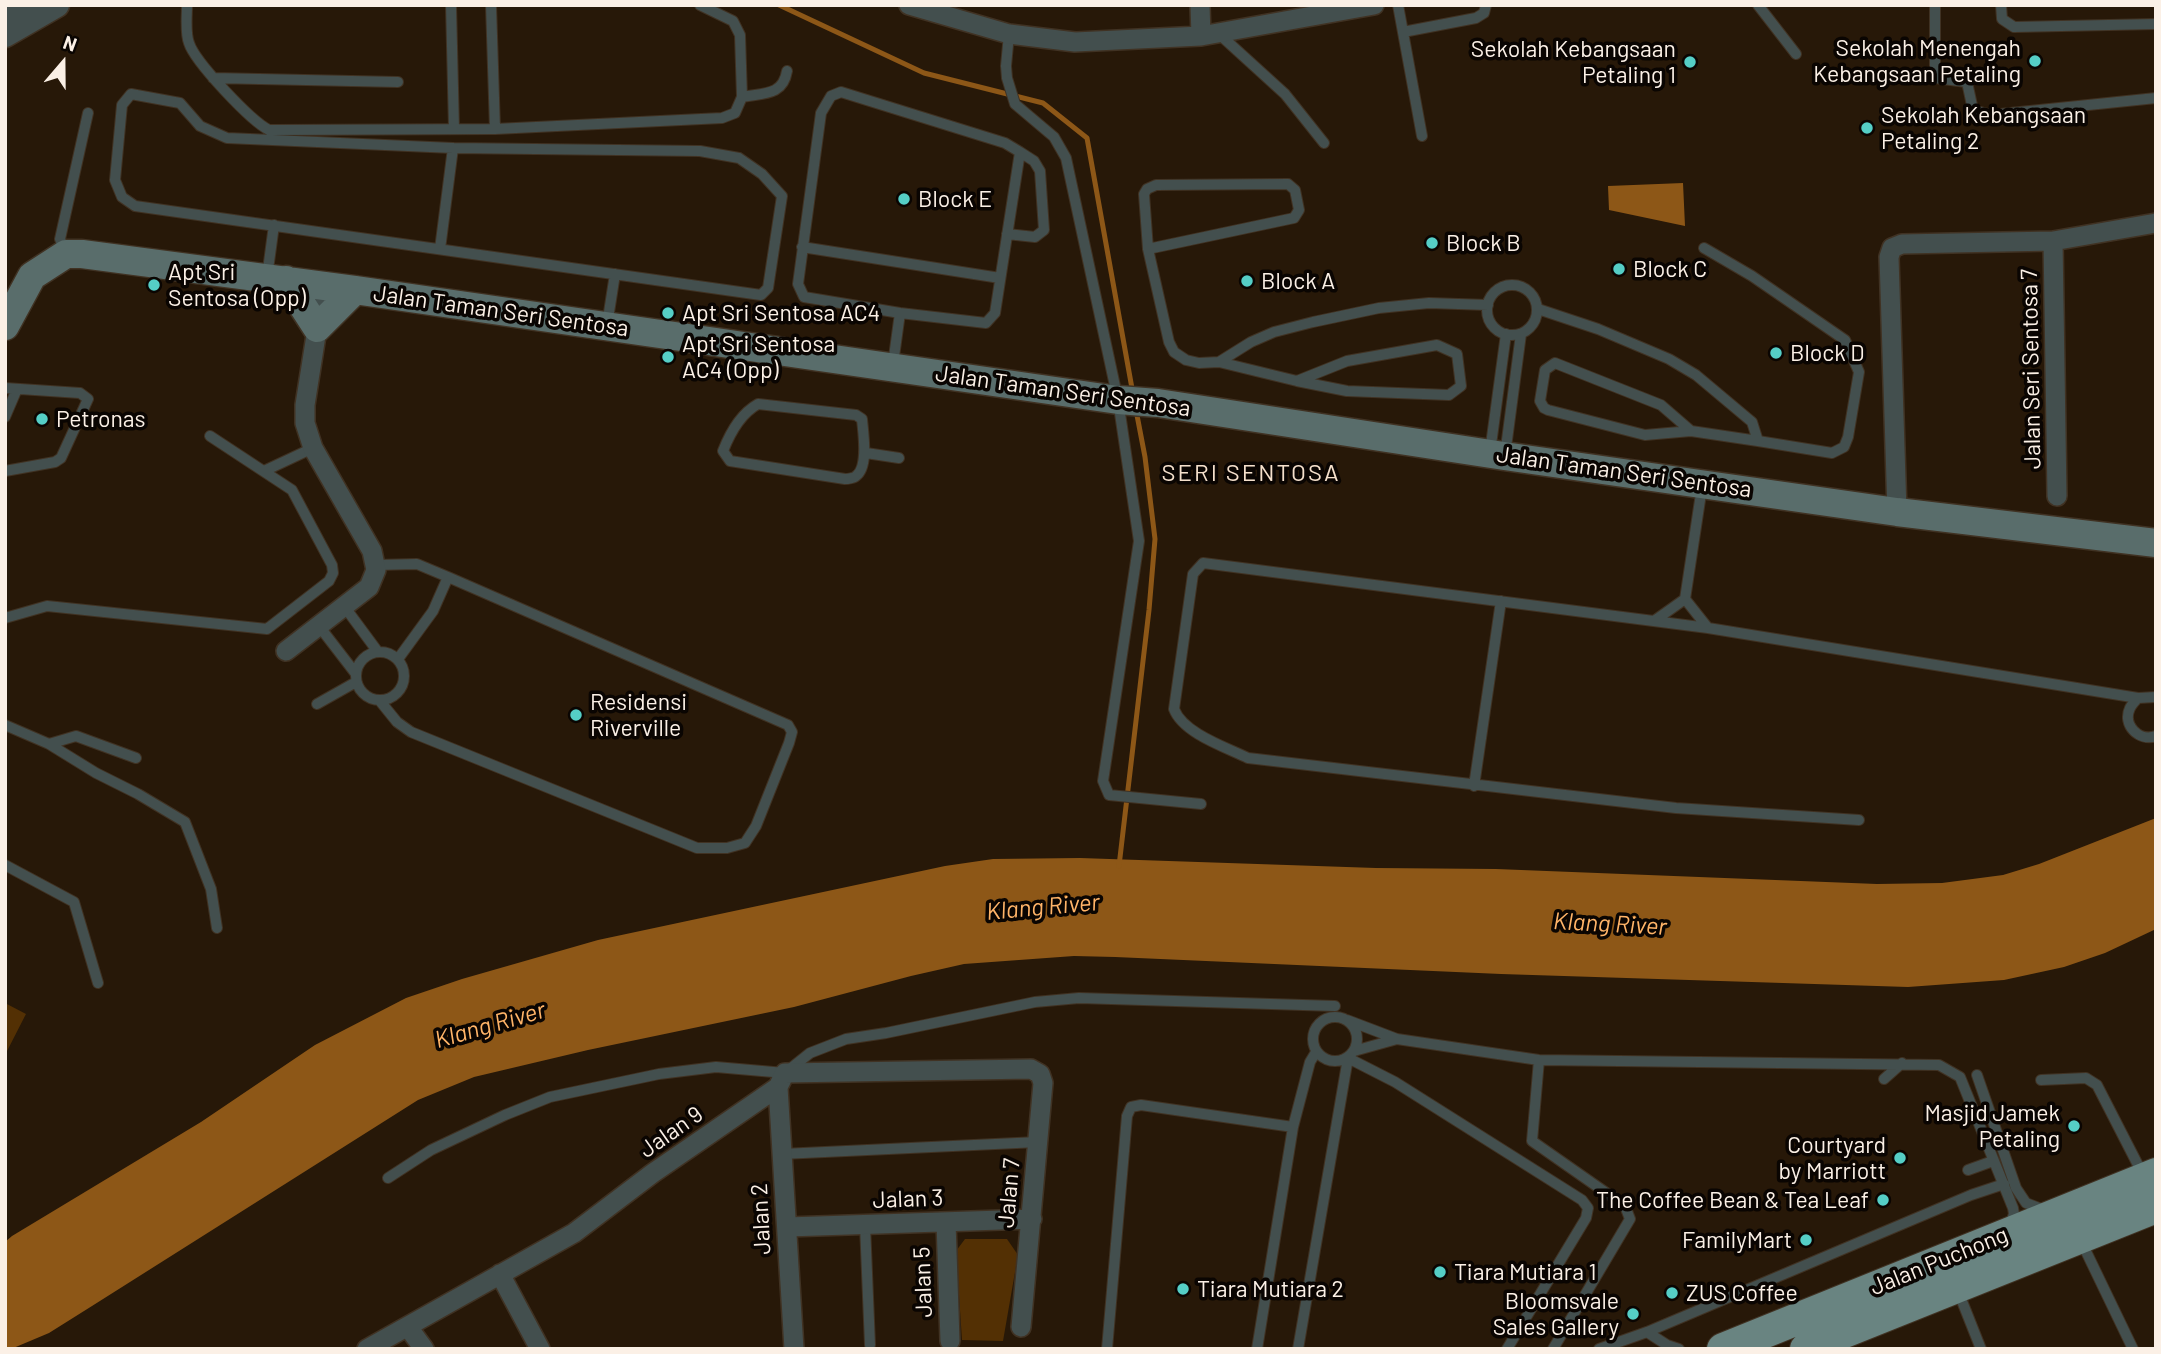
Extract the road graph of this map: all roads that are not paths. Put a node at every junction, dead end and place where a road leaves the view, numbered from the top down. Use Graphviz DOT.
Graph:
graph roads {
  1 [pos="20,5"];
  2 [pos="57,5"];
  3 [pos="187,5"];
  4 [pos="451,5"];
  5 [pos="491,5"];
  6 [pos="700,5"];
  7 [pos="909,5"];
  8 [pos="1200,5"];
  9 [pos="1374,5"];
  10 [pos="1398,5"];
  11 [pos="1486,5"];
  12 [pos="1759,5"];
  13 [pos="1935,5"];
  14 [pos="2001,5"];
  15 [pos="5,13"];
  16 [pos="2156,24"];
  17 [pos="1403,32"];
  18 [pos="5,34"];
  19 [pos="1009,34"];
  20 [pos="1209,34"];
  21 [pos="1796,54"];
  22 [pos="787,71"];
  23 [pos="213,78"];
  24 [pos="398,82"];
  25 [pos="742,97"];
  26 [pos="2156,98"];
  27 [pos="88,113"];
  28 [pos="454,129"];
  29 [pos="495,129"];
  30 [pos="1422,136"];
  31 [pos="1324,143"];
  32 [pos="453,148"];
  33 [pos="1020,152"];
  34 [pos="2156,223"];
  35 [pos="274,226"];
  36 [pos="1007,234"];
  37 [pos="2053,241"];
  38 [pos="802,247"];
  39 [pos="1704,248"];
  40 [pos="439,249"];
  41 [pos="1148,249"];
  42 [pos="66,254"];
  43 [pos="615,274"];
  44 [pos="1000,278"];
  45 [pos="277,279"];
  46 [pos="324,285"];
  47 [pos="355,289"];
  48 [pos="1488,305"];
  49 [pos="1538,309"];
  50 [pos="900,313"];
  51 [pos="5,326"];
  52 [pos="607,327"];
  53 [pos="317,328"];
  54 [pos="1506,334"];
  55 [pos="1521,334"];
  56 [pos="1219,362"];
  57 [pos="893,368"];
  58 [pos="1297,381"];
  59 [pos="5,388"];
  60 [pos="17,389"];
  61 [pos="1118,400"];
  62 [pos="5,417"];
  63 [pos="1691,431"];
  64 [pos="210,436"];
  65 [pos="1758,440"];
  66 [pos="313,448"];
  67 [pos="866,453"];
  68 [pos="1497,455"];
  69 [pos="899,458"];
  70 [pos="5,471"];
  71 [pos="264,471"];
  72 [pos="1702,483"];
  73 [pos="2057,496"];
  74 [pos="1897,512"];
  75 [pos="2156,543"];
  76 [pos="375,565"];
  77 [pos="448,577"];
  78 [pos="1685,598"];
  79 [pos="1501,601"];
  80 [pos="344,606"];
  81 [pos="5,618"];
  82 [pos="1654,621"];
  83 [pos="318,626"];
  84 [pos="1708,628"];
  85 [pos="286,651"];
  86 [pos="378,652"];
  87 [pos="398,659"];
  88 [pos="356,678"];
  89 [pos="2138,698"];
  90 [pos="2156,698"];
  91 [pos="380,701"];
  92 [pos="317,705"];
  93 [pos="5,725"];
  94 [pos="2156,736"];
  95 [pos="50,744"];
  96 [pos="136,758"];
  97 [pos="1474,786"];
  98 [pos="1201,804"];
  99 [pos="1859,820"];
  100 [pos="5,865"];
  101 [pos="217,928"];
  102 [pos="98,983"];
  103 [pos="1335,1006"];
  104 [pos="1347,1020"];
  105 [pos="1397,1039"];
  106 [pos="1316,1052"];
  107 [pos="1351,1055"];
  108 [pos="1539,1060"];
  109 [pos="1902,1063"];
  110 [pos="1977,1075"];
  111 [pos="1884,1079"];
  112 [pos="782,1080"];
  113 [pos="2041,1080"];
  114 [pos="1293,1127"];
  115 [pos="1038,1142"];
  116 [pos="782,1154"];
  117 [pos="1993,1161"];
  118 [pos="1968,1170"];
  119 [pos="2154,1175"];
  120 [pos="388,1178"];
  121 [pos="2004,1185"];
  122 [pos="2156,1207"];
  123 [pos="2065,1210"];
  124 [pos="1032,1219"];
  125 [pos="946,1222"];
  126 [pos="865,1225"];
  127 [pos="786,1227"];
  128 [pos="2004,1235"];
  129 [pos="2079,1238"];
  130 [pos="500,1274"];
  131 [pos="1956,1287"];
  132 [pos="408,1327"];
  133 [pos="1021,1327"];
  134 [pos="1835,1330"];
  135 [pos="1647,1332"];
  136 [pos="950,1341"];
  137 [pos="870,1345"];
  138 [pos="367,1349"];
  139 [pos="424,1349"];
  140 [pos="540,1349"];
  141 [pos="794,1349"];
  142 [pos="1107,1349"];
  143 [pos="1257,1349"];
  144 [pos="1298,1349"];
  145 [pos="1507,1349"];
  146 [pos="1553,1349"];
  147 [pos="1599,1349"];
  148 [pos="1679,1349"];
  149 [pos="1723,1349"];
  150 [pos="1805,1349"];
  151 [pos="1981,1349"];
  152 [pos="2133,1349"];
  1 -- 15 [label="street"];
  2 -- 18 [label="street"];
  3 -- 23 [label="lane"];
  4 -- 28 [label="lane"];
  5 -- 29 [label="lane"];
  6 -- 25 [label="lane"];
  7 -- 19 [label="street"];
  8 -- 20 [label="street"];
  9 -- 20 [label="street"];
  10 -- 17 [label="lane"];
  11 -- 17 [label="lane"];
  12 -- 21 [label="lane"];
  13 -- 26 [label="lane"];
  14 -- 16 [label="lane"];
  17 -- 30 [label="lane"];
  19 -- 20 [label="street"];
  19 -- 61 [label="lane"];
  20 -- 31 [label="lane"];
  22 -- 25 [label="lane"];
  23 -- 24 [label="lane"];
  23 -- 28 [label="lane"];
  25 -- 29 [label="lane"];
  27 -- 42 [label="lane"];
  28 -- 29 [label="lane"];
  32 -- 35 [label="lane"];
  32 -- 40 [label="lane"];
  32 -- 43 [label="lane"];
  33 -- 36 [label="lane"];
  33 -- 36 [label="lane"];
  33 -- 38 [label="lane"];
  34 -- 37 [label="street"];
  35 -- 40 [label="lane"];
  35 -- 45 [label="lane"];
  36 -- 44 [label="lane"];
  37 -- 73 [label="street, Jalan Seri Sentosa 7"];
  37 -- 74 [label="street"];
  38 -- 44 [label="lane"];
  38 -- 50 [label="lane"];
  39 -- 65 [label="lane"];
  40 -- 43 [label="lane"];
  41 -- 41 [label="lane"];
  41 -- 56 [label="lane"];
  42 -- 45 [label="main road, Jalan Taman Seri Sentosa"];
  42 -- 51 [label="main road"];
  43 -- 52 [label="lane"];
  44 -- 50 [label="lane"];
  45 -- 46 [label="main road, Jalan Taman Seri Sentosa"];
  45 -- 53 [label="main road"];
  46 -- 47 [label="main road, Jalan Taman Seri Sentosa"];
  46 -- 53 [label="street"];
  47 -- 52 [label="main road, Jalan Taman Seri Sentosa"];
  47 -- 53 [label="main road"];
  48 -- 49 [label="lane"];
  48 -- 54 [label="lane"];
  48 -- 56 [label="lane"];
  49 -- 55 [label="lane"];
  49 -- 65 [label="lane"];
  50 -- 57 [label="lane"];
  52 -- 57 [label="main road, Jalan Taman Seri Sentosa"];
  53 -- 66 [label="street"];
  54 -- 55 [label="lane"];
  54 -- 68 [label="lane"];
  55 -- 68 [label="lane"];
  56 -- 58 [label="lane"];
  57 -- 61 [label="main road, Jalan Taman Seri Sentosa"];
  58 -- 58 [label="lane"];
  59 -- 60 [label="lane"];
  60 -- 62 [label="lane"];
  60 -- 70 [label="lane"];
  61 -- 68 [label="main road, Jalan Taman Seri Sentosa"];
  61 -- 98 [label="lane"];
  63 -- 63 [label="lane"];
  63 -- 65 [label="lane"];
  64 -- 71 [label="lane"];
  66 -- 71 [label="lane"];
  66 -- 76 [label="street"];
  67 -- 67 [label="lane"];
  67 -- 69 [label="lane"];
  68 -- 72 [label="main road, Jalan Taman Seri Sentosa"];
  71 -- 81 [label="lane"];
  72 -- 74 [label="main road, Jalan Taman Seri Sentosa"];
  72 -- 78 [label="lane"];
  74 -- 75 [label="main road, Jalan Taman Seri Sentosa"];
  76 -- 77 [label="lane"];
  76 -- 80 [label="street"];
  77 -- 87 [label="lane"];
  77 -- 91 [label="lane"];
  78 -- 82 [label="lane"];
  78 -- 84 [label="lane"];
  79 -- 82 [label="lane"];
  79 -- 97 [label="lane"];
  79 -- 97 [label="lane"];
  80 -- 83 [label="street"];
  80 -- 86 [label="lane"];
  82 -- 84 [label="lane"];
  83 -- 85 [label="street"];
  83 -- 88 [label="lane"];
  84 -- 89 [label="lane"];
  86 -- 87 [label="lane"];
  86 -- 88 [label="lane"];
  87 -- 91 [label="lane"];
  88 -- 91 [label="lane"];
  88 -- 92 [label="lane"];
  89 -- 90 [label="lane"];
  89 -- 94 [label="lane"];
  93 -- 95 [label="lane"];
  95 -- 96 [label="lane"];
  95 -- 101 [label="lane"];
  97 -- 99 [label="lane"];
  100 -- 102 [label="lane"];
  103 -- 112 [label="lane"];
  104 -- 105 [label="lane"];
  104 -- 106 [label="lane"];
  104 -- 107 [label="lane"];
  105 -- 107 [label="lane"];
  105 -- 108 [label="lane"];
  106 -- 107 [label="lane"];
  106 -- 114 [label="lane"];
  107 -- 144 [label="lane"];
  107 -- 145 [label="lane"];
  108 -- 109 [label="lane"];
  108 -- 146 [label="lane"];
  109 -- 111 [label="lane"];
  109 -- 117 [label="lane"];
  110 -- 123 [label="lane"];
  112 -- 115 [label="street, Jalan 7"];
  112 -- 116 [label="street, Jalan 2"];
  112 -- 120 [label="lane"];
  112 -- 130 [label="street, Jalan 9"];
  113 -- 119 [label="lane"];
  114 -- 142 [label="lane"];
  114 -- 143 [label="lane"];
  115 -- 116 [label="lane"];
  115 -- 124 [label="street, Jalan 7"];
  116 -- 127 [label="street, Jalan 2"];
  117 -- 118 [label="lane"];
  117 -- 121 [label="lane"];
  119 -- 123 [label="main road, Jalan Puchong"];
  121 -- 128 [label="lane"];
  121 -- 135 [label="lane"];
  122 -- 129 [label="main road, Jalan Puchong"];
  123 -- 128 [label="main road, Jalan Puchong"];
  124 -- 125 [label="street, Jalan 3"];
  124 -- 133 [label="street, Jalan 7"];
  125 -- 126 [label="street, Jalan 3"];
  125 -- 136 [label="street, Jalan 5"];
  126 -- 127 [label="street, Jalan 3"];
  126 -- 137 [label="lane"];
  127 -- 141 [label="street, Jalan 2"];
  128 -- 134 [label="main road, Jalan Puchong"];
  129 -- 131 [label="main road, Jalan Puchong"];
  129 -- 152 [label="lane"];
  130 -- 132 [label="street, Jalan 9"];
  130 -- 140 [label="street"];
  131 -- 134 [label="main road, Jalan Puchong"];
  131 -- 151 [label="lane"];
  132 -- 138 [label="street, Jalan 9"];
  132 -- 139 [label="street"];
  134 -- 149 [label="main road, Jalan Puchong"];
  134 -- 150 [label="main road, Jalan Puchong"];
  135 -- 147 [label="lane"];
  135 -- 148 [label="lane"];
}
